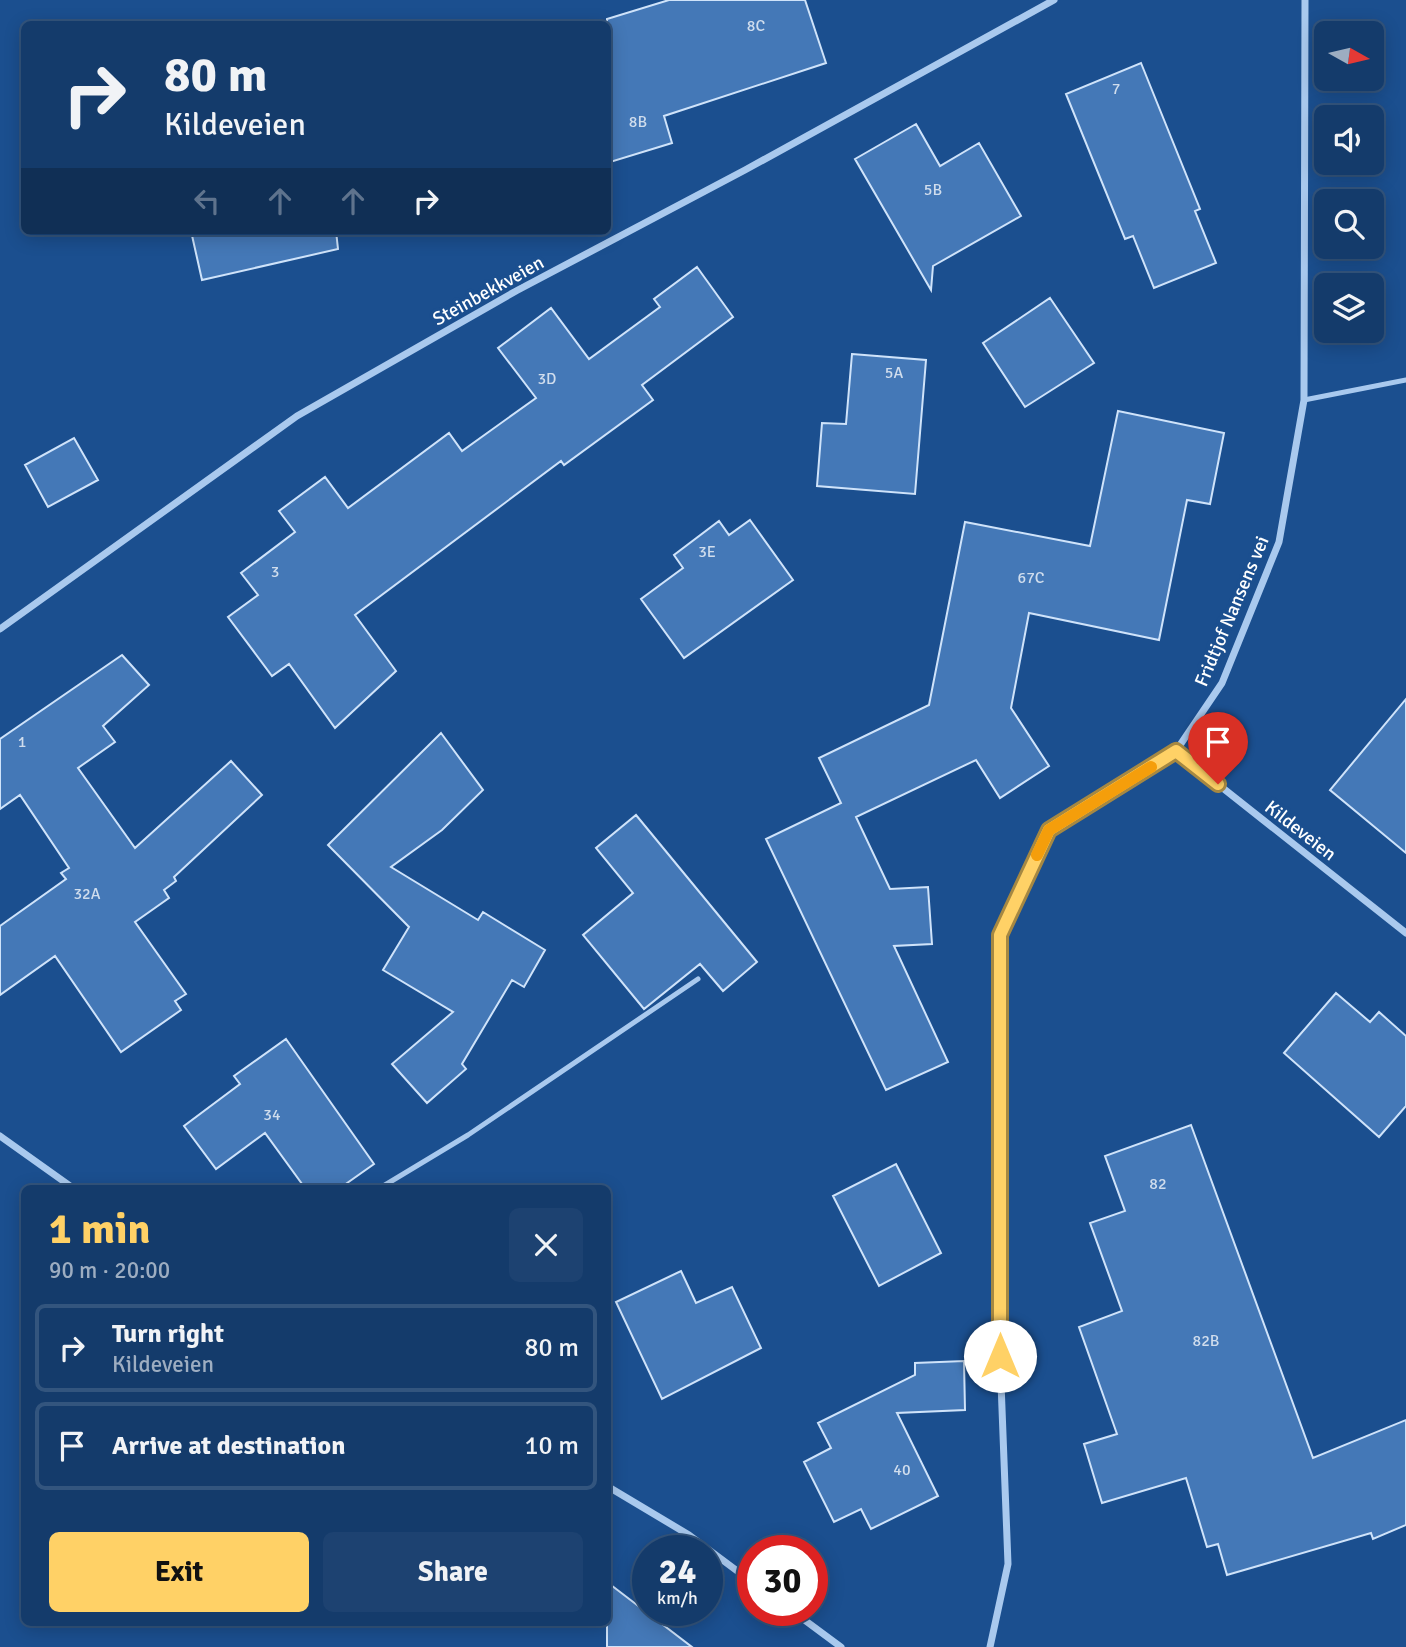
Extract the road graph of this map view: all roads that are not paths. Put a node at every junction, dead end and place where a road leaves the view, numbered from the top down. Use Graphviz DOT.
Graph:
graph roads {
  1 [pos="1055,0"];
  2 [pos="1305,0"];
  3 [pos="1406,380"];
  4 [pos="1304,400"];
  5 [pos="0,629"];
  6 [pos="1176,751"];
  7 [pos="1406,933"];
  8 [pos="698,979"];
  9 [pos="0,1136"];
  10 [pos="69,1185"];
  11 [pos="385,1185"];
  12 [pos="611,1488"];
  13 [pos="737,1571"];
  14 [pos="813,1626"];
  15 [pos="841,1647"];
  16 [pos="990,1647"];
  1 -- 5 [label="street, Steinbekkveien"];
  2 -- 4 [label="street, Fridtjof Nansens vei"];
  3 -- 4 [label="lane"];
  4 -- 6 [label="street, Fridtjof Nansens vei"];
  6 -- 7 [label="street, Kildeveien"];
  6 -- 16 [label="street, Fridtjof Nansens vei"];
  8 -- 11 [label="lane"];
  9 -- 10 [label="street"];
  12 -- 13 [label="street"];
  14 -- 15 [label="street"];
}
